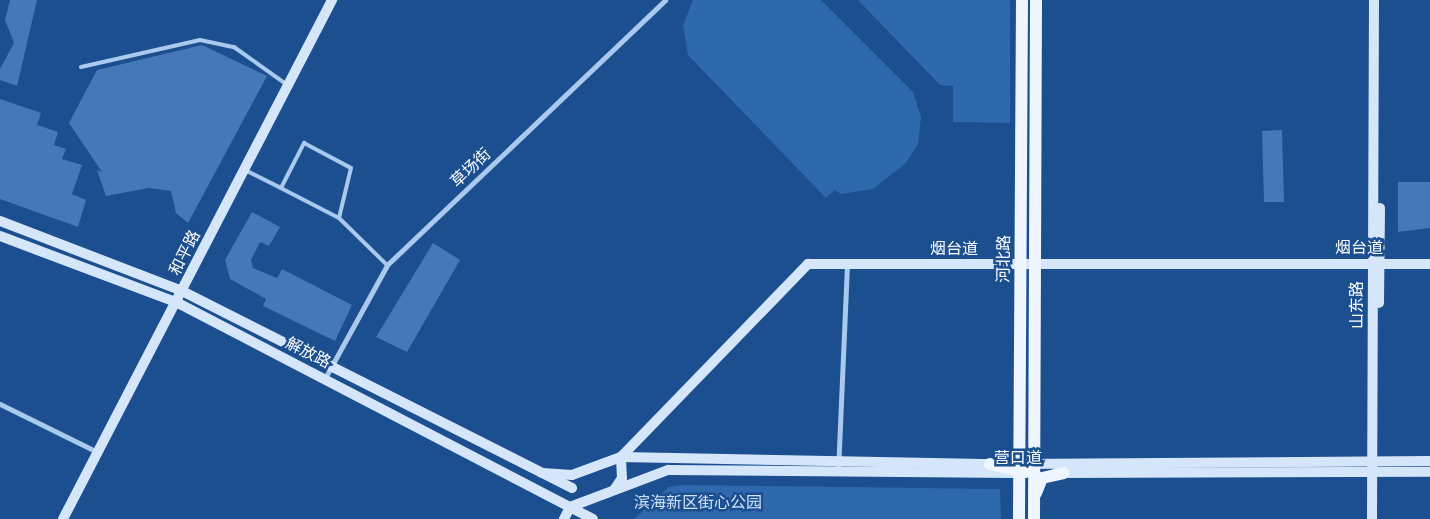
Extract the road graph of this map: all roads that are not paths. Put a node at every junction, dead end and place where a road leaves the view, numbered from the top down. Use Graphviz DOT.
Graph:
graph roads {
  1 [pos="332,0"];
  2 [pos="664,0"];
  3 [pos="1022,0"];
  4 [pos="1036,0"];
  5 [pos="1374,0"];
  6 [pos="1380,0"];
  7 [pos="81,67"];
  8 [pos="286,84"];
  9 [pos="244,170"];
  10 [pos="281,188"];
  11 [pos="339,218"];
  12 [pos="0,221"];
  13 [pos="0,236"];
  14 [pos="1376,263"];
  15 [pos="847,264"];
  16 [pos="1020,264"];
  17 [pos="1035,264"];
  18 [pos="1430,264"];
  19 [pos="387,265"];
  20 [pos="193,269"];
  21 [pos="182,291"];
  22 [pos="192,296"];
  23 [pos="176,302"];
  24 [pos="213,321"];
  25 [pos="331,367"];
  26 [pos="325,378"];
  27 [pos="0,404"];
  28 [pos="1019,429"];
  29 [pos="98,452"];
  30 [pos="620,457"];
  31 [pos="1430,460"];
  32 [pos="1376,464"];
  33 [pos="598,465"];
  34 [pos="838,467"];
  35 [pos="990,469"];
  36 [pos="1025,469"];
  37 [pos="1063,469"];
  38 [pos="1430,472"];
  39 [pos="542,473"];
  40 [pos="572,488"];
  41 [pos="611,494"];
  42 [pos="1034,505"];
  43 [pos="570,507"];
  44 [pos="1019,513"];
  45 [pos="63,519"];
  46 [pos="564,519"];
  47 [pos="593,519"];
  48 [pos="1034,519"];
  49 [pos="1372,519"];
  50 [pos="1378,519"];
  1 -- 8 [label="street, 和平路"];
  2 -- 19 [label="street, 草场街"];
  3 -- 16 [label="main road, 河北路"];
  4 -- 17 [label="main road, 河北路"];
  5 -- 14 [label="street, 山东路"];
  6 -- 14 [label="street, 山东路"];
  7 -- 8 [label="lane"];
  8 -- 9 [label="street, 和平路"];
  9 -- 10 [label="lane"];
  9 -- 20 [label="street, 和平路"];
  10 -- 11 [label="lane"];
  10 -- 11 [label="lane"];
  11 -- 19 [label="lane"];
  12 -- 21 [label="street, 解放路"];
  13 -- 23 [label="street, 解放路"];
  14 -- 17 [label="street, 烟台道"];
  14 -- 18 [label="street, 烟台道"];
  14 -- 32 [label="street, 山东路"];
  14 -- 32 [label="street, 山东路"];
  15 -- 16 [label="street, 烟台道"];
  15 -- 30 [label="street, 烟台道"];
  15 -- 34 [label="street"];
  16 -- 17 [label="street, 烟台道"];
  16 -- 28 [label="main road, 河北路"];
  17 -- 36 [label="main road, 河北路"];
  19 -- 25 [label="street, 草场街"];
  20 -- 21 [label="street, 和平路"];
  20 -- 22 [label="street"];
  21 -- 22 [label="street, 解放路"];
  21 -- 23 [label="street, 和平路"];
  22 -- 24 [label="street"];
  22 -- 25 [label="street, 解放路"];
  23 -- 24 [label="street, 解放路"];
  23 -- 29 [label="street, 和平路"];
  24 -- 26 [label="street, 解放路"];
  25 -- 26 [label="street, 草场街"];
  25 -- 39 [label="street, 解放路"];
  26 -- 43 [label="street, 解放路"];
  27 -- 29 [label="street"];
  28 -- 35 [label="main road"];
  28 -- 36 [label="main road, 河北路"];
  29 -- 45 [label="street, 和平路"];
  30 -- 33 [label="street"];
  30 -- 34 [label="street, 营口道"];
  30 -- 41 [label="street"];
  31 -- 32 [label="street, 营口道"];
  32 -- 37 [label="street, 营口道"];
  32 -- 38 [label="street, 营口道"];
  32 -- 49 [label="street, 山东路"];
  32 -- 50 [label="street, 山东路"];
  33 -- 39 [label="street"];
  33 -- 40 [label="street"];
  34 -- 35 [label="street, 营口道"];
  34 -- 41 [label="street, 营口道"];
  35 -- 36 [label="main road"];
  35 -- 44 [label="street, 营口道"];
  36 -- 37 [label="street, 营口道"];
  36 -- 42 [label="main road, 河北路"];
  36 -- 44 [label="main road, 河北路"];
  37 -- 42 [label="main road"];
  39 -- 40 [label="street, 解放路"];
  40 -- 43 [label="street"];
  41 -- 43 [label="street, 营口道"];
  42 -- 48 [label="main road, 河北路"];
  43 -- 46 [label="street"];
  43 -- 47 [label="street, 解放路"];
}
